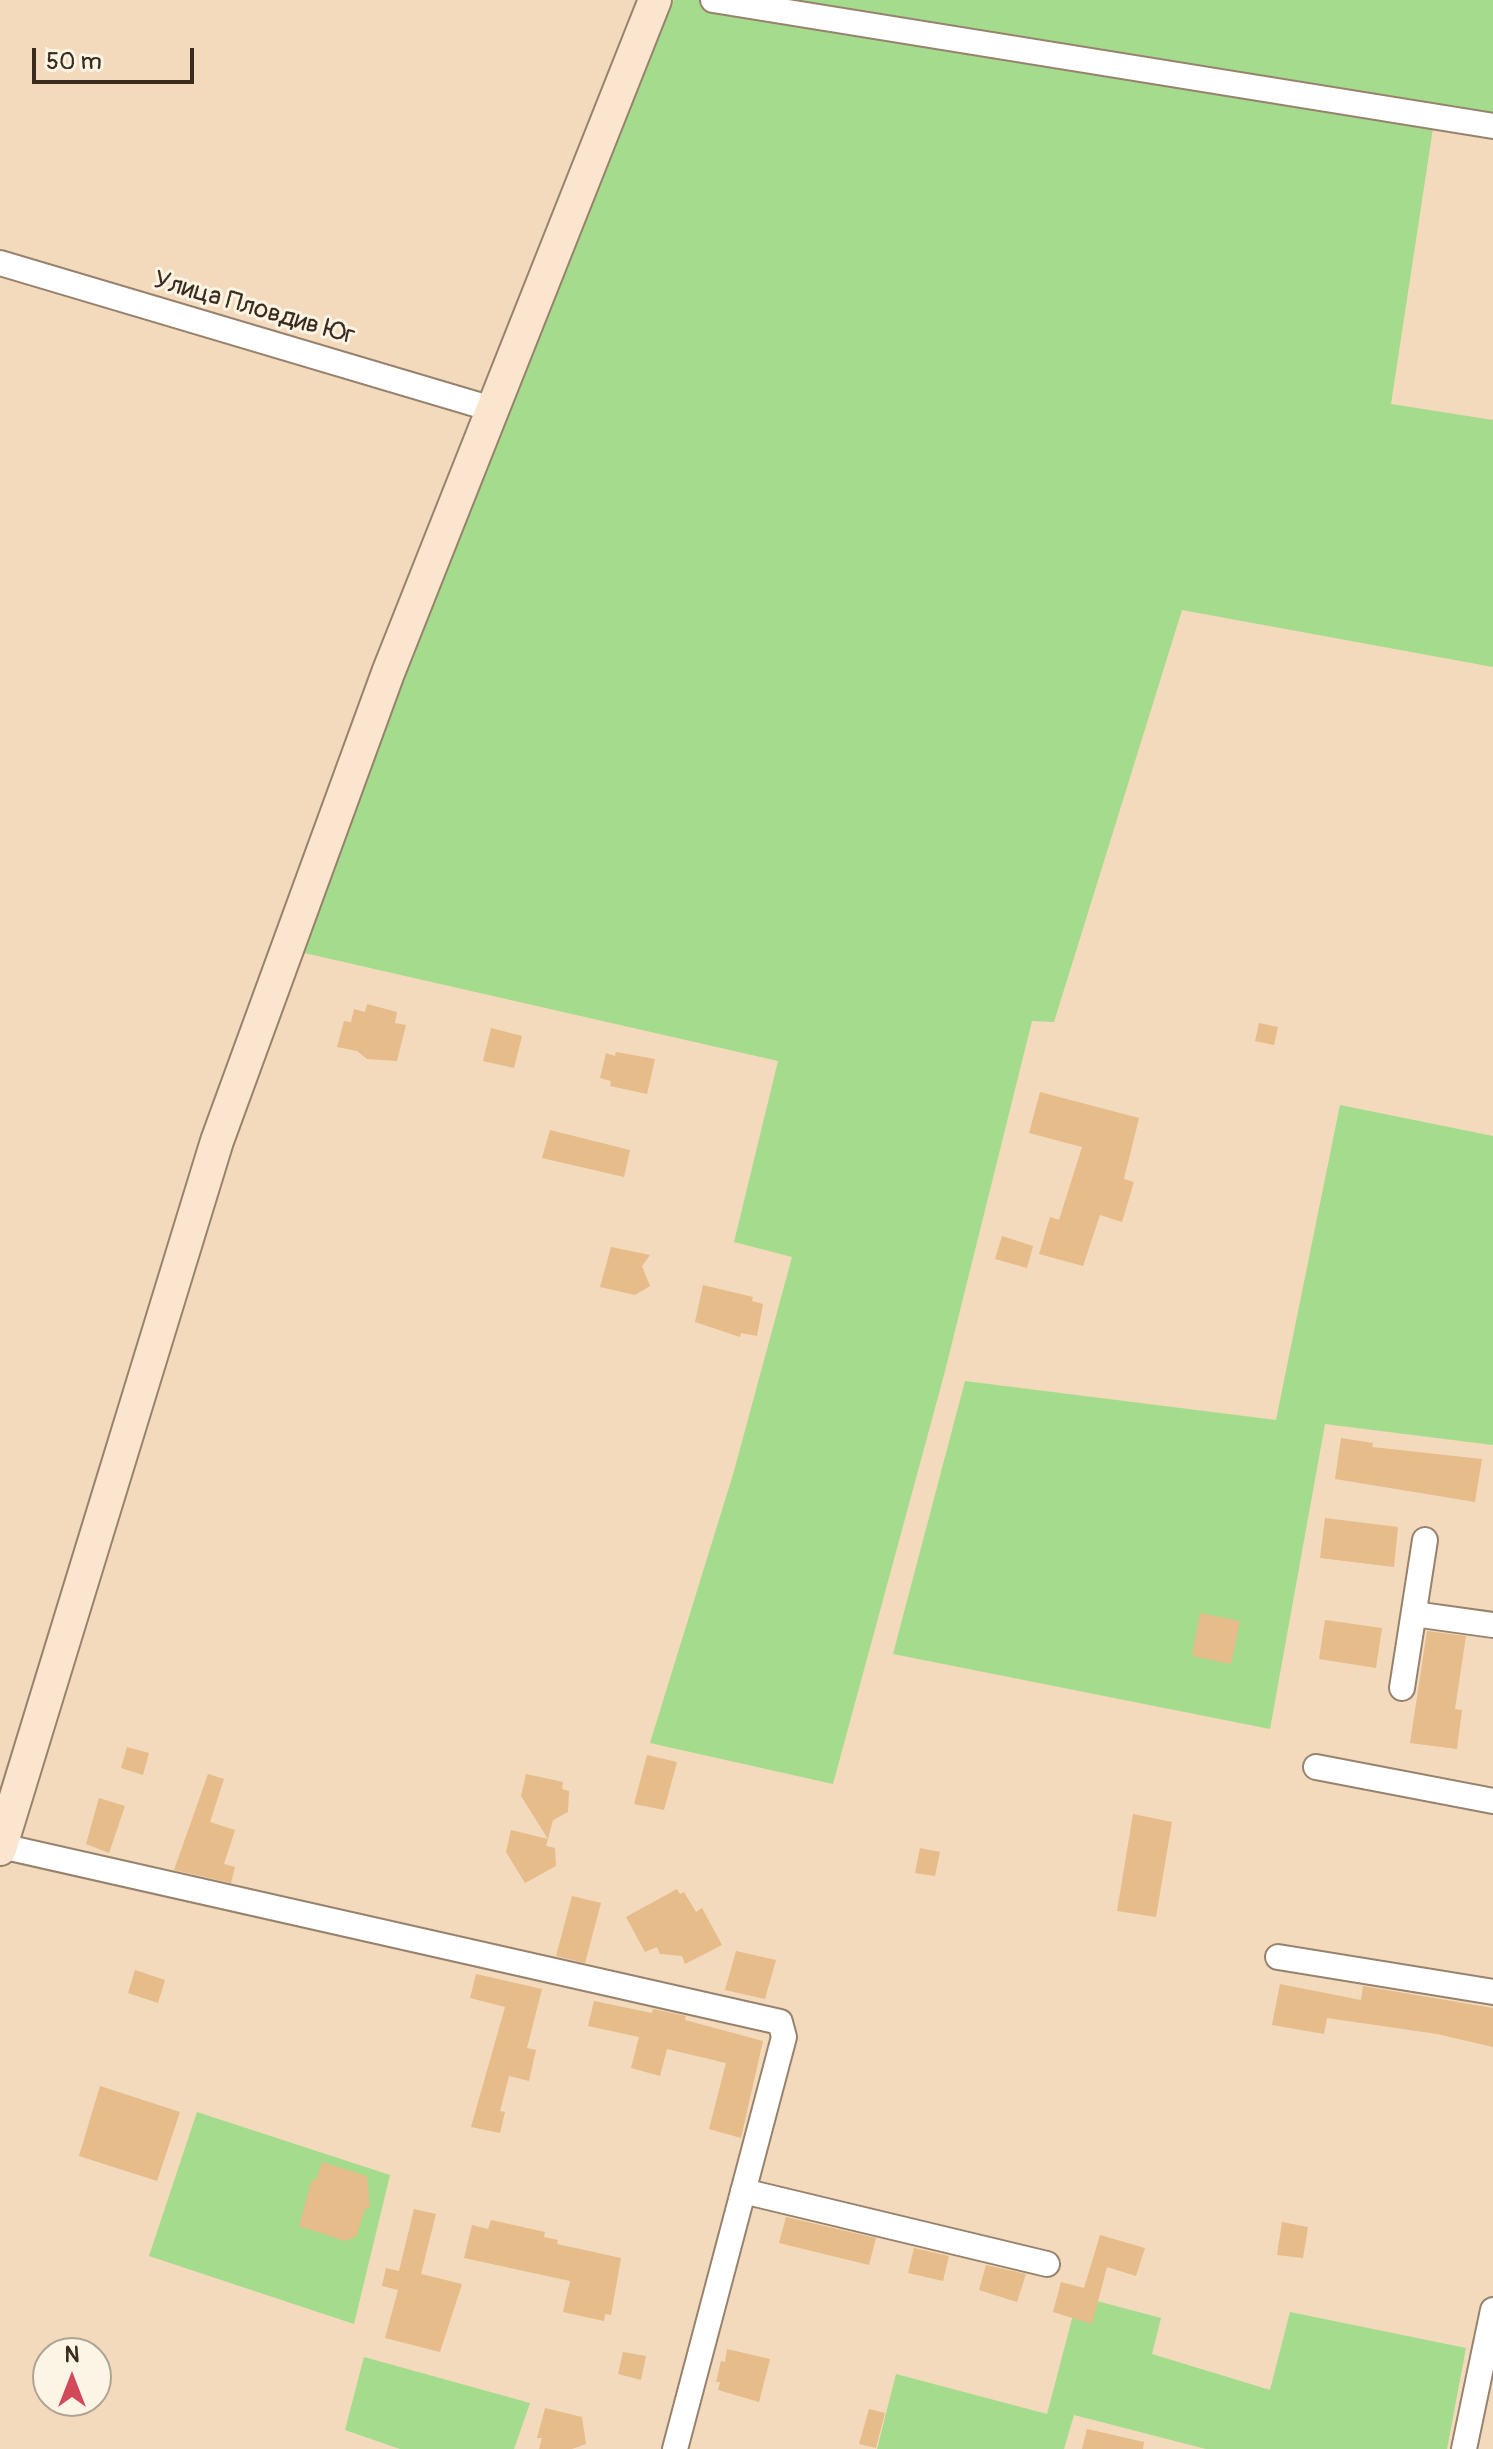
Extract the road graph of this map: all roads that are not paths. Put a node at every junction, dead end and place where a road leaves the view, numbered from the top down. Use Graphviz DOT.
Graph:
graph roads {
  1 [pos="655,0"];
  2 [pos="713,0"];
  3 [pos="1493,126"];
  4 [pos="0,263"];
  5 [pos="492,409"];
  6 [pos="1425,1540"];
  7 [pos="1414,1614"];
  8 [pos="1493,1625"];
  9 [pos="1402,1688"];
  10 [pos="1316,1767"];
  11 [pos="1493,1801"];
  12 [pos="0,1848"];
  13 [pos="1278,1957"];
  14 [pos="1493,1992"];
  15 [pos="743,2191"];
  16 [pos="1047,2264"];
  17 [pos="1493,2310"];
  18 [pos="675,2449"];
  19 [pos="1464,2449"];
  1 -- 5 [label="street"];
  2 -- 3 [label="street"];
  4 -- 5 [label="street, Улица Пловдив Юг"];
  5 -- 12 [label="street"];
  6 -- 7 [label="street"];
  7 -- 8 [label="street"];
  7 -- 9 [label="street"];
  10 -- 11 [label="street"];
  12 -- 15 [label="street"];
  13 -- 14 [label="street"];
  15 -- 16 [label="street"];
  15 -- 18 [label="street"];
  17 -- 19 [label="street"];
}
